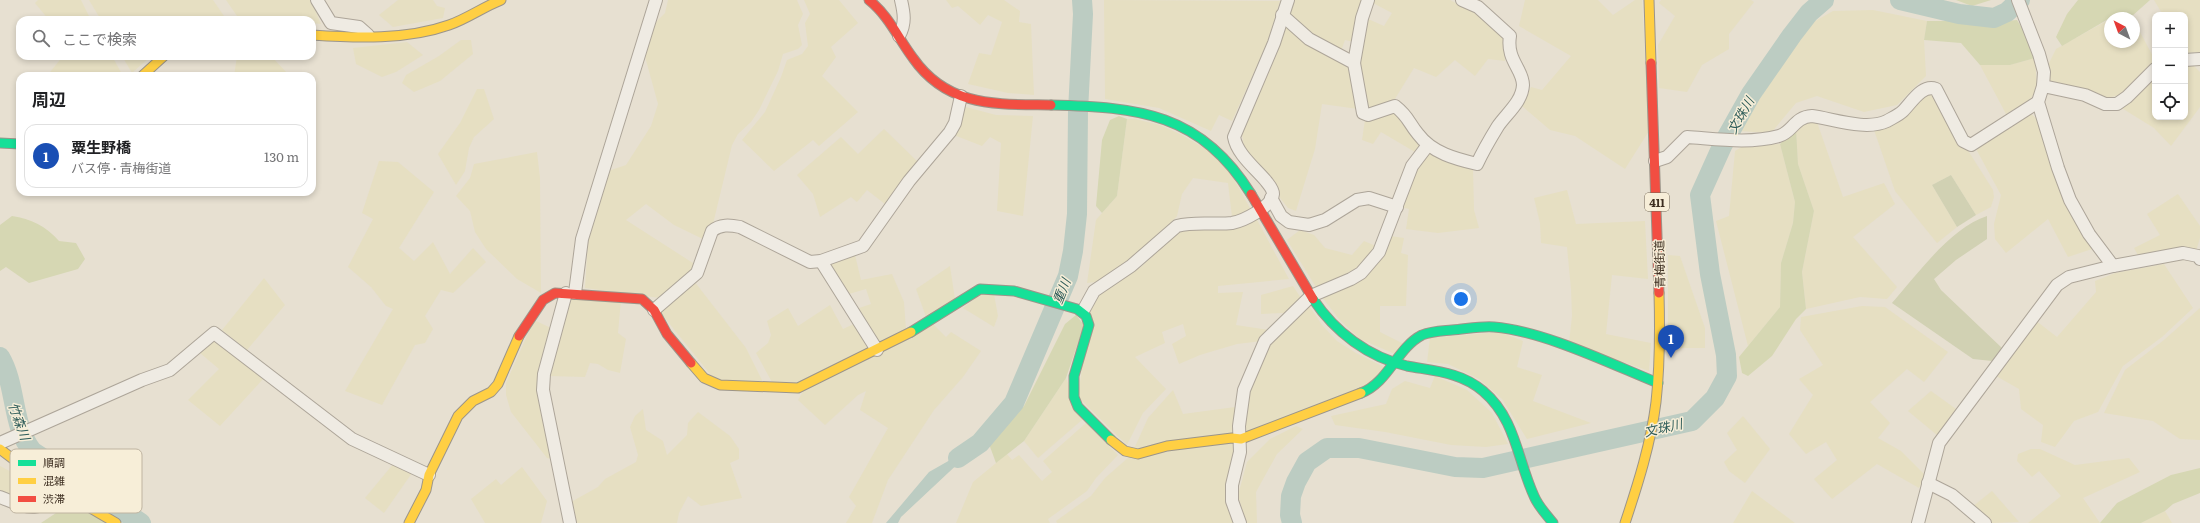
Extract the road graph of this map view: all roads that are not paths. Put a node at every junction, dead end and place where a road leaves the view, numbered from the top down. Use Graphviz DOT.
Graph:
graph roads {
  1 [pos="317,0"];
  2 [pos="501,0"];
  3 [pos="656,0"];
  4 [pos="869,0"];
  5 [pos="901,0"];
  6 [pos="1288,0"];
  7 [pos="1368,0"];
  8 [pos="1462,0"];
  9 [pos="1649,0"];
  10 [pos="2018,0"];
  11 [pos="1282,15"];
  12 [pos="316,35"];
  13 [pos="368,35"];
  14 [pos="899,36"];
  15 [pos="2200,59"];
  16 [pos="160,60"];
  17 [pos="2188,60"];
  18 [pos="1354,63"];
  19 [pos="146,72"];
  20 [pos="2152,73"];
  21 [pos="2043,86"];
  22 [pos="960,96"];
  23 [pos="2038,102"];
  24 [pos="0,143"];
  25 [pos="16,144"];
  26 [pos="1428,145"];
  27 [pos="1655,161"];
  28 [pos="1271,198"];
  29 [pos="1397,207"];
  30 [pos="1261,210"];
  31 [pos="2200,259"];
  32 [pos="821,261"];
  33 [pos="2113,266"];
  34 [pos="571,293"];
  35 [pos="1311,296"];
  36 [pos="1078,309"];
  37 [pos="654,310"];
  38 [pos="877,350"];
  39 [pos="1395,362"];
  40 [pos="1658,383"];
  41 [pos="1241,439"];
  42 [pos="0,444"];
  43 [pos="0,449"];
  44 [pos="10,456"];
  45 [pos="429,475"];
  46 [pos="1928,483"];
  47 [pos="0,497"];
  48 [pos="10,501"];
  49 [pos="98,513"];
  50 [pos="116,523"];
  51 [pos="409,523"];
  52 [pos="570,523"];
  53 [pos="1240,523"];
  54 [pos="1553,523"];
  55 [pos="1625,523"];
  56 [pos="1918,523"];
  57 [pos="1985,523"];
  1 -- 13 [label="street"];
  2 -- 13 [label="main road"];
  3 -- 34 [label="street"];
  4 -- 14 [label="main road"];
  5 -- 14 [label="street"];
  6 -- 11 [label="street"];
  7 -- 18 [label="street"];
  8 -- 26 [label="street"];
  9 -- 27 [label="main road, 青梅街道 / 411"];
  10 -- 21 [label="street"];
  11 -- 18 [label="street"];
  11 -- 28 [label="street"];
  12 -- 13 [label="main road"];
  14 -- 22 [label="main road"];
  15 -- 17 [label="street"];
  16 -- 19 [label="main road"];
  18 -- 26 [label="street"];
  20 -- 21 [label="street"];
  21 -- 23 [label="street"];
  22 -- 30 [label="main road"];
  22 -- 32 [label="street"];
  23 -- 27 [label="street"];
  23 -- 33 [label="street"];
  24 -- 25 [label="main road"];
  26 -- 29 [label="street"];
  27 -- 40 [label="main road, 青梅街道 / 411"];
  28 -- 29 [label="street"];
  28 -- 30 [label="street"];
  29 -- 35 [label="street"];
  30 -- 35 [label="main road"];
  30 -- 36 [label="street"];
  31 -- 33 [label="street"];
  32 -- 37 [label="street"];
  32 -- 38 [label="street"];
  33 -- 46 [label="street"];
  34 -- 37 [label="main road"];
  34 -- 45 [label="main road"];
  34 -- 52 [label="street"];
  35 -- 39 [label="main road"];
  35 -- 41 [label="street"];
  36 -- 38 [label="main road"];
  36 -- 41 [label="main road"];
  37 -- 38 [label="main road"];
  39 -- 40 [label="main road"];
  39 -- 41 [label="main road"];
  39 -- 54 [label="main road"];
  40 -- 55 [label="main road, 青梅街道 / 411"];
  41 -- 53 [label="street"];
  42 -- 45 [label="street"];
  43 -- 44 [label="main road"];
  45 -- 51 [label="main road"];
  46 -- 56 [label="street"];
  46 -- 57 [label="street"];
  47 -- 48 [label="street"];
  49 -- 50 [label="main road"];
}
